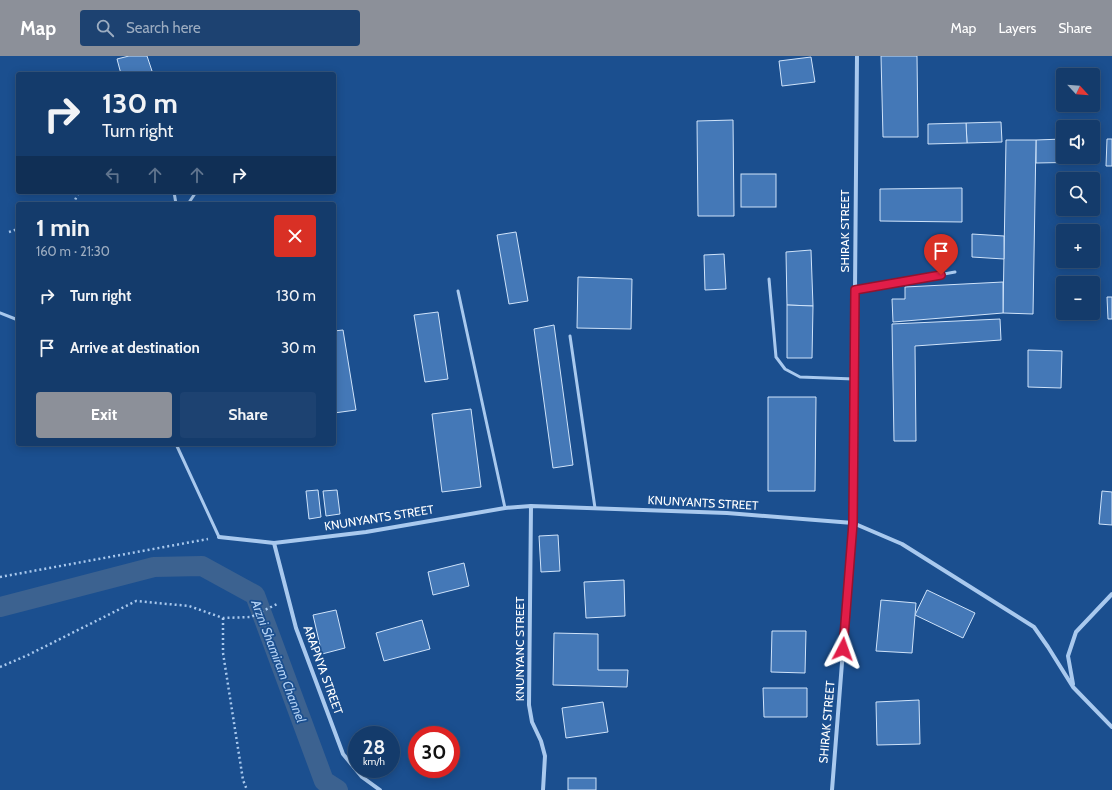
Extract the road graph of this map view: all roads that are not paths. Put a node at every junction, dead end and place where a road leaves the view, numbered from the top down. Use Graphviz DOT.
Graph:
graph roads {
  1 [pos="857,56"];
  2 [pos="955,272"];
  3 [pos="769,279"];
  4 [pos="855,290"];
  5 [pos="458,291"];
  6 [pos="0,313"];
  7 [pos="16,319"];
  8 [pos="570,336"];
  9 [pos="854,380"];
  10 [pos="177,446"];
  11 [pos="531,506"];
  12 [pos="505,508"];
  13 [pos="595,508"];
  14 [pos="853,523"];
  15 [pos="218,537"];
  16 [pos="274,543"];
  17 [pos="1112,594"];
  18 [pos="1073,687"];
  19 [pos="1112,727"];
  20 [pos="380,790"];
  21 [pos="543,790"];
  22 [pos="832,790"];
  1 -- 4 [label="street, SHIRAK STREET"];
  2 -- 4 [label="lane"];
  3 -- 9 [label="lane"];
  4 -- 9 [label="street, SHIRAK STREET"];
  5 -- 12 [label="lane"];
  6 -- 7 [label="lane"];
  8 -- 13 [label="lane"];
  9 -- 14 [label="street, SHIRAK STREET"];
  10 -- 15 [label="lane"];
  11 -- 12 [label="street, KNUNYANTS STREET"];
  11 -- 13 [label="street, KNUNYANTS STREET"];
  11 -- 21 [label="street, KNUNYANC STREET"];
  12 -- 16 [label="street, KNUNYANTS STREET"];
  13 -- 14 [label="street, KNUNYANTS STREET"];
  14 -- 18 [label="street, KNUNYANTS STREET"];
  14 -- 22 [label="street, SHIRAK STREET"];
  15 -- 16 [label="street, KNUNYANTS STREET"];
  16 -- 20 [label="street, ARAPNYA STREET"];
  17 -- 18 [label="street"];
  18 -- 19 [label="street, KNUNYANTS STREET"];
}
